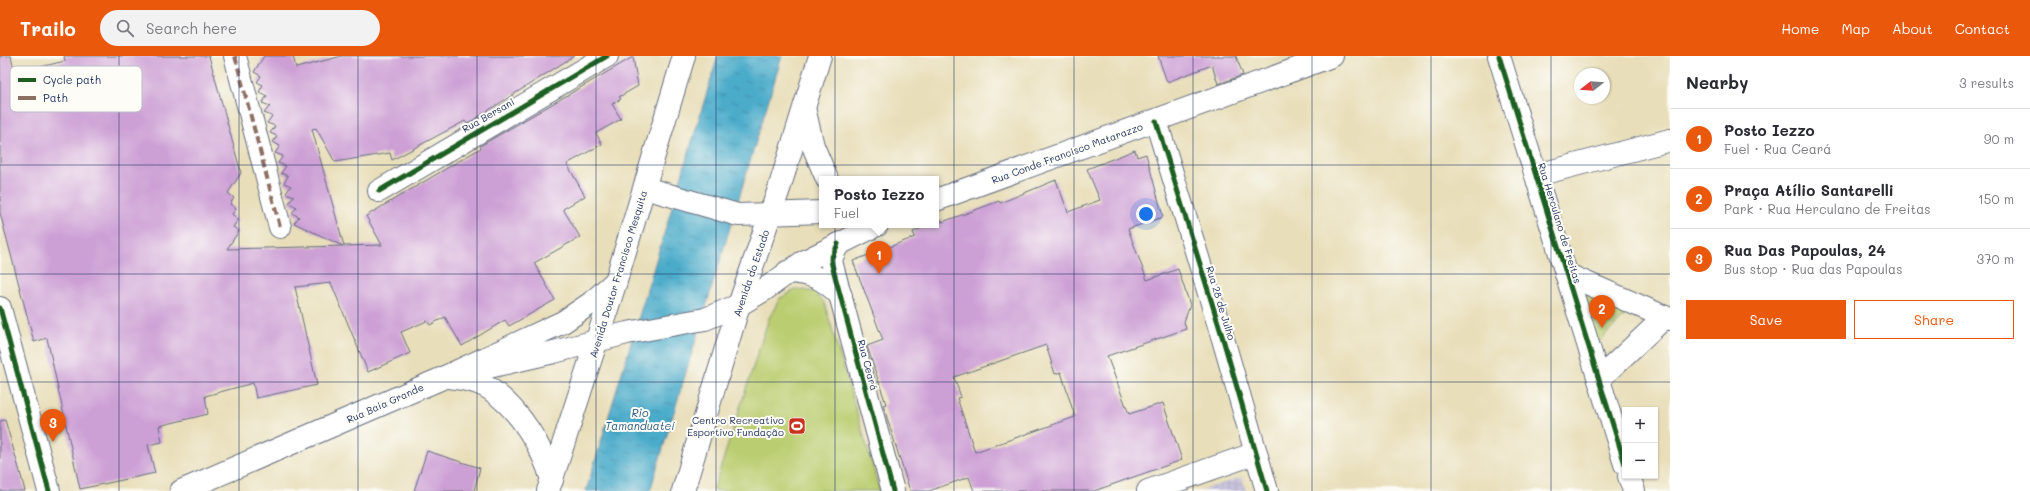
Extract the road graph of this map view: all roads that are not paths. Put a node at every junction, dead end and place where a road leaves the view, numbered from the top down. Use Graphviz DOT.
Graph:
graph roads {
  1 [pos="235,56"];
  2 [pos="606,56"];
  3 [pos="684,56"];
  4 [pos="820,56"];
  5 [pos="1332,56"];
  6 [pos="1499,56"];
  7 [pos="804,111"];
  8 [pos="1156,121"];
  9 [pos="1670,140"];
  10 [pos="1537,175"];
  11 [pos="826,176"];
  12 [pos="645,188"];
  13 [pos="379,191"];
  14 [pos="939,199"];
  15 [pos="819,212"];
  16 [pos="771,214"];
  17 [pos="280,227"];
  18 [pos="871,228"];
  19 [pos="838,244"];
  20 [pos="787,272"];
  21 [pos="1566,274"];
  22 [pos="616,281"];
  23 [pos="841,296"];
  24 [pos="739,306"];
  25 [pos="0,308"];
  26 [pos="1667,318"];
  27 [pos="597,340"];
  28 [pos="447,377"];
  29 [pos="1599,379"];
  30 [pos="1256,453"];
  31 [pos="1622,454"];
  32 [pos="1630,479"];
  33 [pos="550,486"];
  34 [pos="49,491"];
  35 [pos="180,491"];
  36 [pos="683,491"];
  37 [pos="893,491"];
  38 [pos="1148,491"];
  39 [pos="1267,491"];
  40 [pos="1634,491"];
  1 -- 17 [label="main road"];
  2 -- 13 [label="main road, Rua Bersani"];
  3 -- 12 [label="main road, Avenida Doutor Francisco Mesquita"];
  4 -- 7 [label="main road, Avenida do Estado"];
  5 -- 8 [label="main road, Rua Conde Francisco Matarazzo"];
  6 -- 10 [label="main road, Rua Herculano de Freitas"];
  7 -- 11 [label="main road"];
  7 -- 16 [label="main road, Avenida do Estado"];
  8 -- 14 [label="main road, Rua Conde Francisco Matarazzo"];
  8 -- 30 [label="main road, Rua 28 de Julho"];
  9 -- 10 [label="main road"];
  10 -- 21 [label="main road, Rua Herculano de Freitas"];
  12 -- 16 [label="main road"];
  12 -- 22 [label="main road, Avenida Doutor Francisco Mesquita"];
  15 -- 16 [label="main road"];
  16 -- 24 [label="main road, Avenida do Estado"];
  18 -- 19 [label="main road"];
  19 -- 20 [label="main road"];
  19 -- 23 [label="main road, Rua Ceará"];
  20 -- 23 [label="main road"];
  20 -- 24 [label="main road"];
  21 -- 26 [label="main road"];
  21 -- 29 [label="main road, Rua Herculano de Freitas"];
  22 -- 27 [label="main road, Avenida Doutor Francisco Mesquita"];
  22 -- 28 [label="main road"];
  23 -- 37 [label="main road, Rua Ceará"];
  24 -- 27 [label="main road"];
  24 -- 36 [label="main road, Avenida do Estado"];
  25 -- 34 [label="main road"];
  26 -- 29 [label="main road"];
  27 -- 28 [label="main road, Rua Baía Grande"];
  27 -- 33 [label="main road, Avenida Doutor Francisco Mesquita"];
  28 -- 33 [label="main road"];
  28 -- 35 [label="main road, Rua Baía Grande"];
  29 -- 31 [label="main road, Rua Herculano de Freitas"];
  30 -- 38 [label="main road"];
  30 -- 39 [label="main road, Rua 28 de Julho"];
  32 -- 40 [label="main road"];
}
